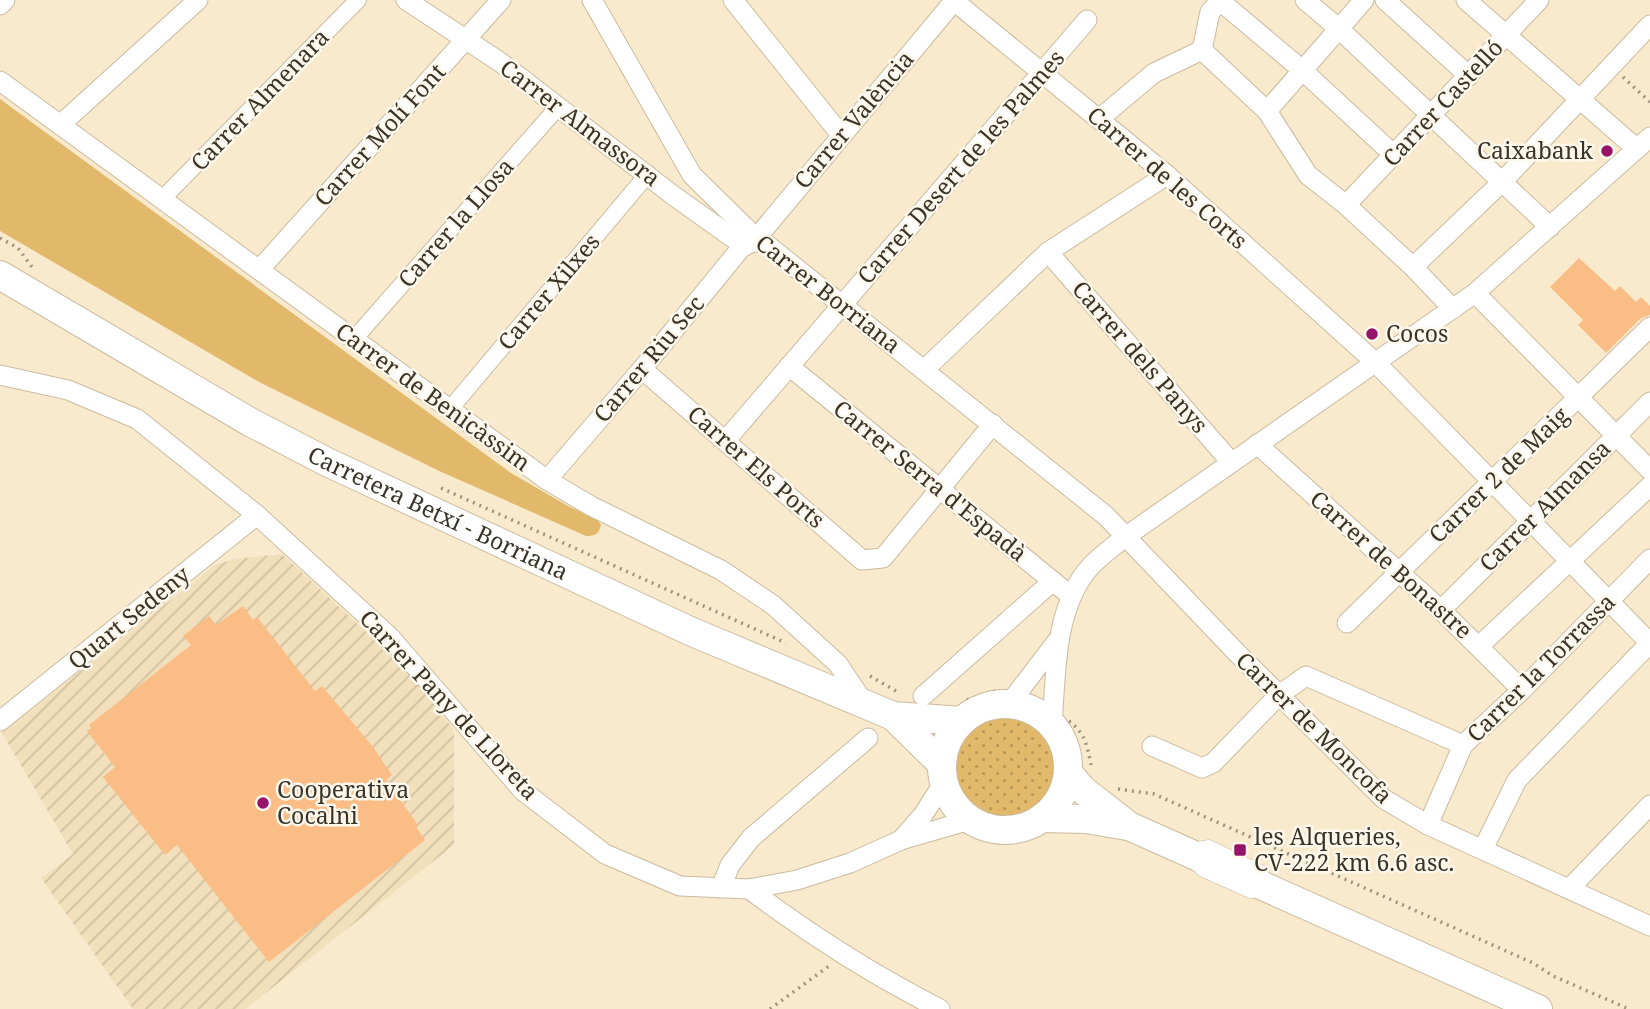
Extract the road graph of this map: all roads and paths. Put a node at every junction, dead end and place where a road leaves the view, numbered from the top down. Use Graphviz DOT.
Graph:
graph roads {
  1 [pos="5,0"];
  2 [pos="198,0"];
  3 [pos="358,0"];
  4 [pos="406,0"];
  5 [pos="501,0"];
  6 [pos="592,0"];
  7 [pos="733,0"];
  8 [pos="954,0"];
  9 [pos="1220,0"];
  10 [pos="1305,0"];
  11 [pos="1364,0"];
  12 [pos="1385,0"];
  13 [pos="1466,0"];
  14 [pos="1539,0"];
  15 [pos="0,5"];
  16 [pos="1087,20"];
  17 [pos="1650,25"];
  18 [pos="1338,28"];
  19 [pos="1507,34"];
  20 [pos="466,39"];
  21 [pos="1202,50"];
  22 [pos="1611,66"];
  23 [pos="1301,69"];
  24 [pos="1044,72"];
  25 [pos="1469,76"];
  26 [pos="0,81"];
  27 [pos="1581,99"];
  28 [pos="1650,102"];
  29 [pos="559,106"];
  30 [pos="1267,111"];
  31 [pos="1430,115"];
  32 [pos="1099,119"];
  33 [pos="60,125"];
  34 [pos="841,135"];
  35 [pos="1644,143"];
  36 [pos="1394,155"];
  37 [pos="648,174"];
  38 [pos="692,175"];
  39 [pos="1167,175"];
  40 [pos="1502,182"];
  41 [pos="674,196"];
  42 [pos="162,200"];
  43 [pos="1346,205"];
  44 [pos="1550,227"];
  45 [pos="754,241"];
  46 [pos="1048,251"];
  47 [pos="1413,267"];
  48 [pos="259,270"];
  49 [pos="0,275"];
  50 [pos="1475,293"];
  51 [pos="842,304"];
  52 [pos="1453,309"];
  53 [pos="1650,327"];
  54 [pos="354,340"];
  55 [pos="1375,362"];
  56 [pos="789,366"];
  57 [pos="642,369"];
  58 [pos="925,369"];
  59 [pos="0,375"];
  60 [pos="1578,399"];
  61 [pos="1650,402"];
  62 [pos="450,409"];
  63 [pos="993,424"];
  64 [pos="1615,437"];
  65 [pos="726,440"];
  66 [pos="1257,444"];
  67 [pos="1231,462"];
  68 [pos="1650,470"];
  69 [pos="547,480"];
  70 [pos="1491,481"];
  71 [pos="1650,486"];
  72 [pos="938,489"];
  73 [pos="257,515"];
  74 [pos="1528,521"];
  75 [pos="1125,537"];
  76 [pos="1650,559"];
  77 [pos="1568,561"];
  78 [pos="1399,572"];
  79 [pos="1053,581"];
  80 [pos="1072,596"];
  81 [pos="1609,601"];
  82 [pos="1441,610"];
  83 [pos="1347,623"];
  84 [pos="1059,639"];
  85 [pos="1650,643"];
  86 [pos="1479,646"];
  87 [pos="1522,690"];
  88 [pos="1279,695"];
  89 [pos="923,696"];
  90 [pos="864,704"];
  91 [pos="1009,704"];
  92 [pos="893,716"];
  93 [pos="0,721"];
  94 [pos="962,721"];
  95 [pos="1052,725"];
  96 [pos="868,738"];
  97 [pos="1463,745"];
  98 [pos="1152,746"];
  99 [pos="943,773"];
  100 [pos="1068,773"];
  101 [pos="1650,805"];
  102 [pos="1042,818"];
  103 [pos="970,820"];
  104 [pos="1428,825"];
  105 [pos="1129,826"];
  106 [pos="901,840"];
  107 [pos="1483,849"];
  108 [pos="721,888"];
  109 [pos="749,889"];
  110 [pos="1569,889"];
  111 [pos="1650,926"];
  112 [pos="845,955"];
  113 [pos="770,1009"];
  114 [pos="940,1009"];
  115 [pos="1538,1009"];
  1 -- 15 [label="street"];
  2 -- 33 [label="street"];
  3 -- 42 [label="street, Carrer Almenara"];
  4 -- 20 [label="street, Carrer Almassora"];
  5 -- 20 [label="street, Carrer Molí Font"];
  6 -- 38 [label="street, Carrer Borriana"];
  7 -- 34 [label="street"];
  8 -- 24 [label="street, Carrer de les Corts"];
  8 -- 34 [label="street, Carrer València"];
  9 -- 21 [label="street"];
  9 -- 23 [label="street"];
  10 -- 18 [label="street"];
  11 -- 18 [label="street"];
  12 -- 25 [label="street"];
  13 -- 19 [label="street"];
  14 -- 19 [label="street, Carrer Castelló"];
  16 -- 24 [label="street, Carrer Desert de les Palmes"];
  17 -- 22 [label="street"];
  18 -- 23 [label="street"];
  18 -- 31 [label="street"];
  19 -- 25 [label="street, Carrer Castelló"];
  19 -- 27 [label="street"];
  20 -- 29 [label="street, Carrer Almassora"];
  20 -- 48 [label="street, Carrer Molí Font"];
  21 -- 30 [label="street"];
  21 -- 32 [label="street"];
  22 -- 27 [label="street"];
  22 -- 28 [label="path"];
  23 -- 30 [label="street"];
  23 -- 36 [label="street"];
  24 -- 32 [label="street, Carrer de les Corts"];
  24 -- 51 [label="street, Carrer Desert de les Palmes"];
  25 -- 31 [label="street, Carrer Castelló"];
  26 -- 33 [label="street, Carrer de Benicàssim"];
  27 -- 35 [label="street"];
  27 -- 40 [label="street"];
  29 -- 37 [label="street, Carrer Almassora"];
  29 -- 54 [label="street, Carrer la Llosa"];
  30 -- 43 [label="street"];
  31 -- 36 [label="street, Carrer Castelló"];
  31 -- 40 [label="street"];
  32 -- 39 [label="street, Carrer de les Corts"];
  33 -- 42 [label="street, Carrer de Benicàssim"];
  34 -- 45 [label="street, Carrer València"];
  35 -- 44 [label="street"];
  36 -- 43 [label="street, Carrer Castelló"];
  37 -- 41 [label="street, Carrer Almassora"];
  37 -- 62 [label="street, Carrer Xilxes"];
  38 -- 41 [label="street"];
  38 -- 45 [label="street, Carrer Borriana"];
  39 -- 46 [label="street"];
  39 -- 55 [label="street, Carrer de les Corts"];
  40 -- 44 [label="street"];
  40 -- 47 [label="street"];
  41 -- 45 [label="street, Carrer Almassora"];
  42 -- 48 [label="street, Carrer de Benicàssim"];
  43 -- 47 [label="street"];
  44 -- 50 [label="street"];
  45 -- 51 [label="street, Carrer Borriana"];
  45 -- 57 [label="street, Carrer Riu Sec"];
  46 -- 58 [label="street"];
  46 -- 67 [label="street, Carrer dels Panys"];
  47 -- 52 [label="street"];
  48 -- 54 [label="street, Carrer de Benicàssim"];
  49 -- 90 [label="main road, Carretera Betxí - Borriana"];
  50 -- 52 [label="street"];
  50 -- 60 [label="street"];
  51 -- 56 [label="street, Carrer Desert de les Palmes"];
  51 -- 58 [label="street, Carrer Borriana"];
  52 -- 55 [label="street"];
  53 -- 60 [label="street, Carrer 2 de Maig"];
  54 -- 62 [label="street, Carrer de Benicàssim"];
  55 -- 66 [label="street"];
  55 -- 70 [label="street, Carrer de les Corts"];
  56 -- 65 [label="street, Carrer Desert de les Palmes"];
  56 -- 72 [label="street, Carrer Serra d'Espadà"];
  57 -- 65 [label="street, Carrer Els Ports"];
  57 -- 69 [label="street, Carrer Riu Sec"];
  58 -- 63 [label="street, Carrer Borriana"];
  59 -- 73 [label="street, Carrer Pany de Lloreta"];
  60 -- 64 [label="street"];
  60 -- 70 [label="street, Carrer 2 de Maig"];
  61 -- 64 [label="street, Carrer Almansa"];
  62 -- 69 [label="street, Carrer de Benicàssim"];
  63 -- 72 [label="street"];
  63 -- 75 [label="street, Carrer Borriana"];
  64 -- 68 [label="street"];
  64 -- 74 [label="street, Carrer Almansa"];
  65 -- 72 [label="street, Carrer Els Ports"];
  66 -- 67 [label="street"];
  66 -- 78 [label="street, Carrer de Bonastre"];
  67 -- 75 [label="street"];
  69 -- 90 [label="street, Carrer de Benicàssim"];
  70 -- 74 [label="street, Carrer de les Corts"];
  70 -- 78 [label="street, Carrer 2 de Maig"];
  71 -- 77 [label="street"];
  72 -- 79 [label="street, Carrer Serra d'Espadà"];
  73 -- 93 [label="street, Quart Sedeny"];
  73 -- 108 [label="street, Carrer Pany de Lloreta"];
  74 -- 77 [label="street, Carrer de les Corts"];
  74 -- 82 [label="street, Carrer Almansa"];
  75 -- 80 [label="street"];
  75 -- 88 [label="street, Carrer de Moncofa"];
  76 -- 81 [label="street, Carrer la Torrassa"];
  77 -- 81 [label="street, Carrer de les Corts"];
  77 -- 86 [label="street"];
  78 -- 82 [label="street, Carrer de Bonastre"];
  78 -- 83 [label="street, Carrer 2 de Maig"];
  79 -- 80 [label="street, Carrer Serra d'Espadà"];
  79 -- 89 [label="street"];
  80 -- 84 [label="street"];
  81 -- 85 [label="street, Carrer de les Corts"];
  81 -- 87 [label="street, Carrer la Torrassa"];
  82 -- 86 [label="street, Carrer de Bonastre"];
  84 -- 91 [label="street"];
  84 -- 95 [label="street"];
  85 -- 107 [label="street"];
  86 -- 87 [label="street, Carrer de Bonastre"];
  87 -- 97 [label="street, Carrer la Torrassa"];
  88 -- 97 [label="street"];
  88 -- 98 [label="street"];
  88 -- 104 [label="street, Carrer de Moncofa"];
  90 -- 92 [label="main road, Carretera Betxí - Borriana"];
  91 -- 94 [label="main road"];
  91 -- 95 [label="main road"];
  92 -- 94 [label="main road, Carretera Betxí - Borriana"];
  92 -- 99 [label="main road, Carretera Betxí - Borriana"];
  94 -- 99 [label="main road"];
  95 -- 100 [label="main road"];
  96 -- 108 [label="street"];
  97 -- 104 [label="street, Carrer la Torrassa"];
  99 -- 103 [label="main road"];
  99 -- 106 [label="street, Carrer Pany de Lloreta"];
  100 -- 102 [label="main road"];
  100 -- 105 [label="main road"];
  101 -- 110 [label="street"];
  102 -- 103 [label="main road"];
  102 -- 105 [label="main road"];
  103 -- 106 [label="street, Carrer Pany de Lloreta"];
  104 -- 107 [label="street, Carrer de Moncofa"];
  105 -- 115 [label="main road"];
  106 -- 109 [label="street, Carrer Pany de Lloreta"];
  107 -- 110 [label="street, Carrer de Moncofa"];
  108 -- 109 [label="street, Carrer Pany de Lloreta"];
  109 -- 112 [label="street"];
  110 -- 111 [label="street, Carrer de Moncofa"];
  112 -- 113 [label="path"];
  112 -- 114 [label="street"];
}
